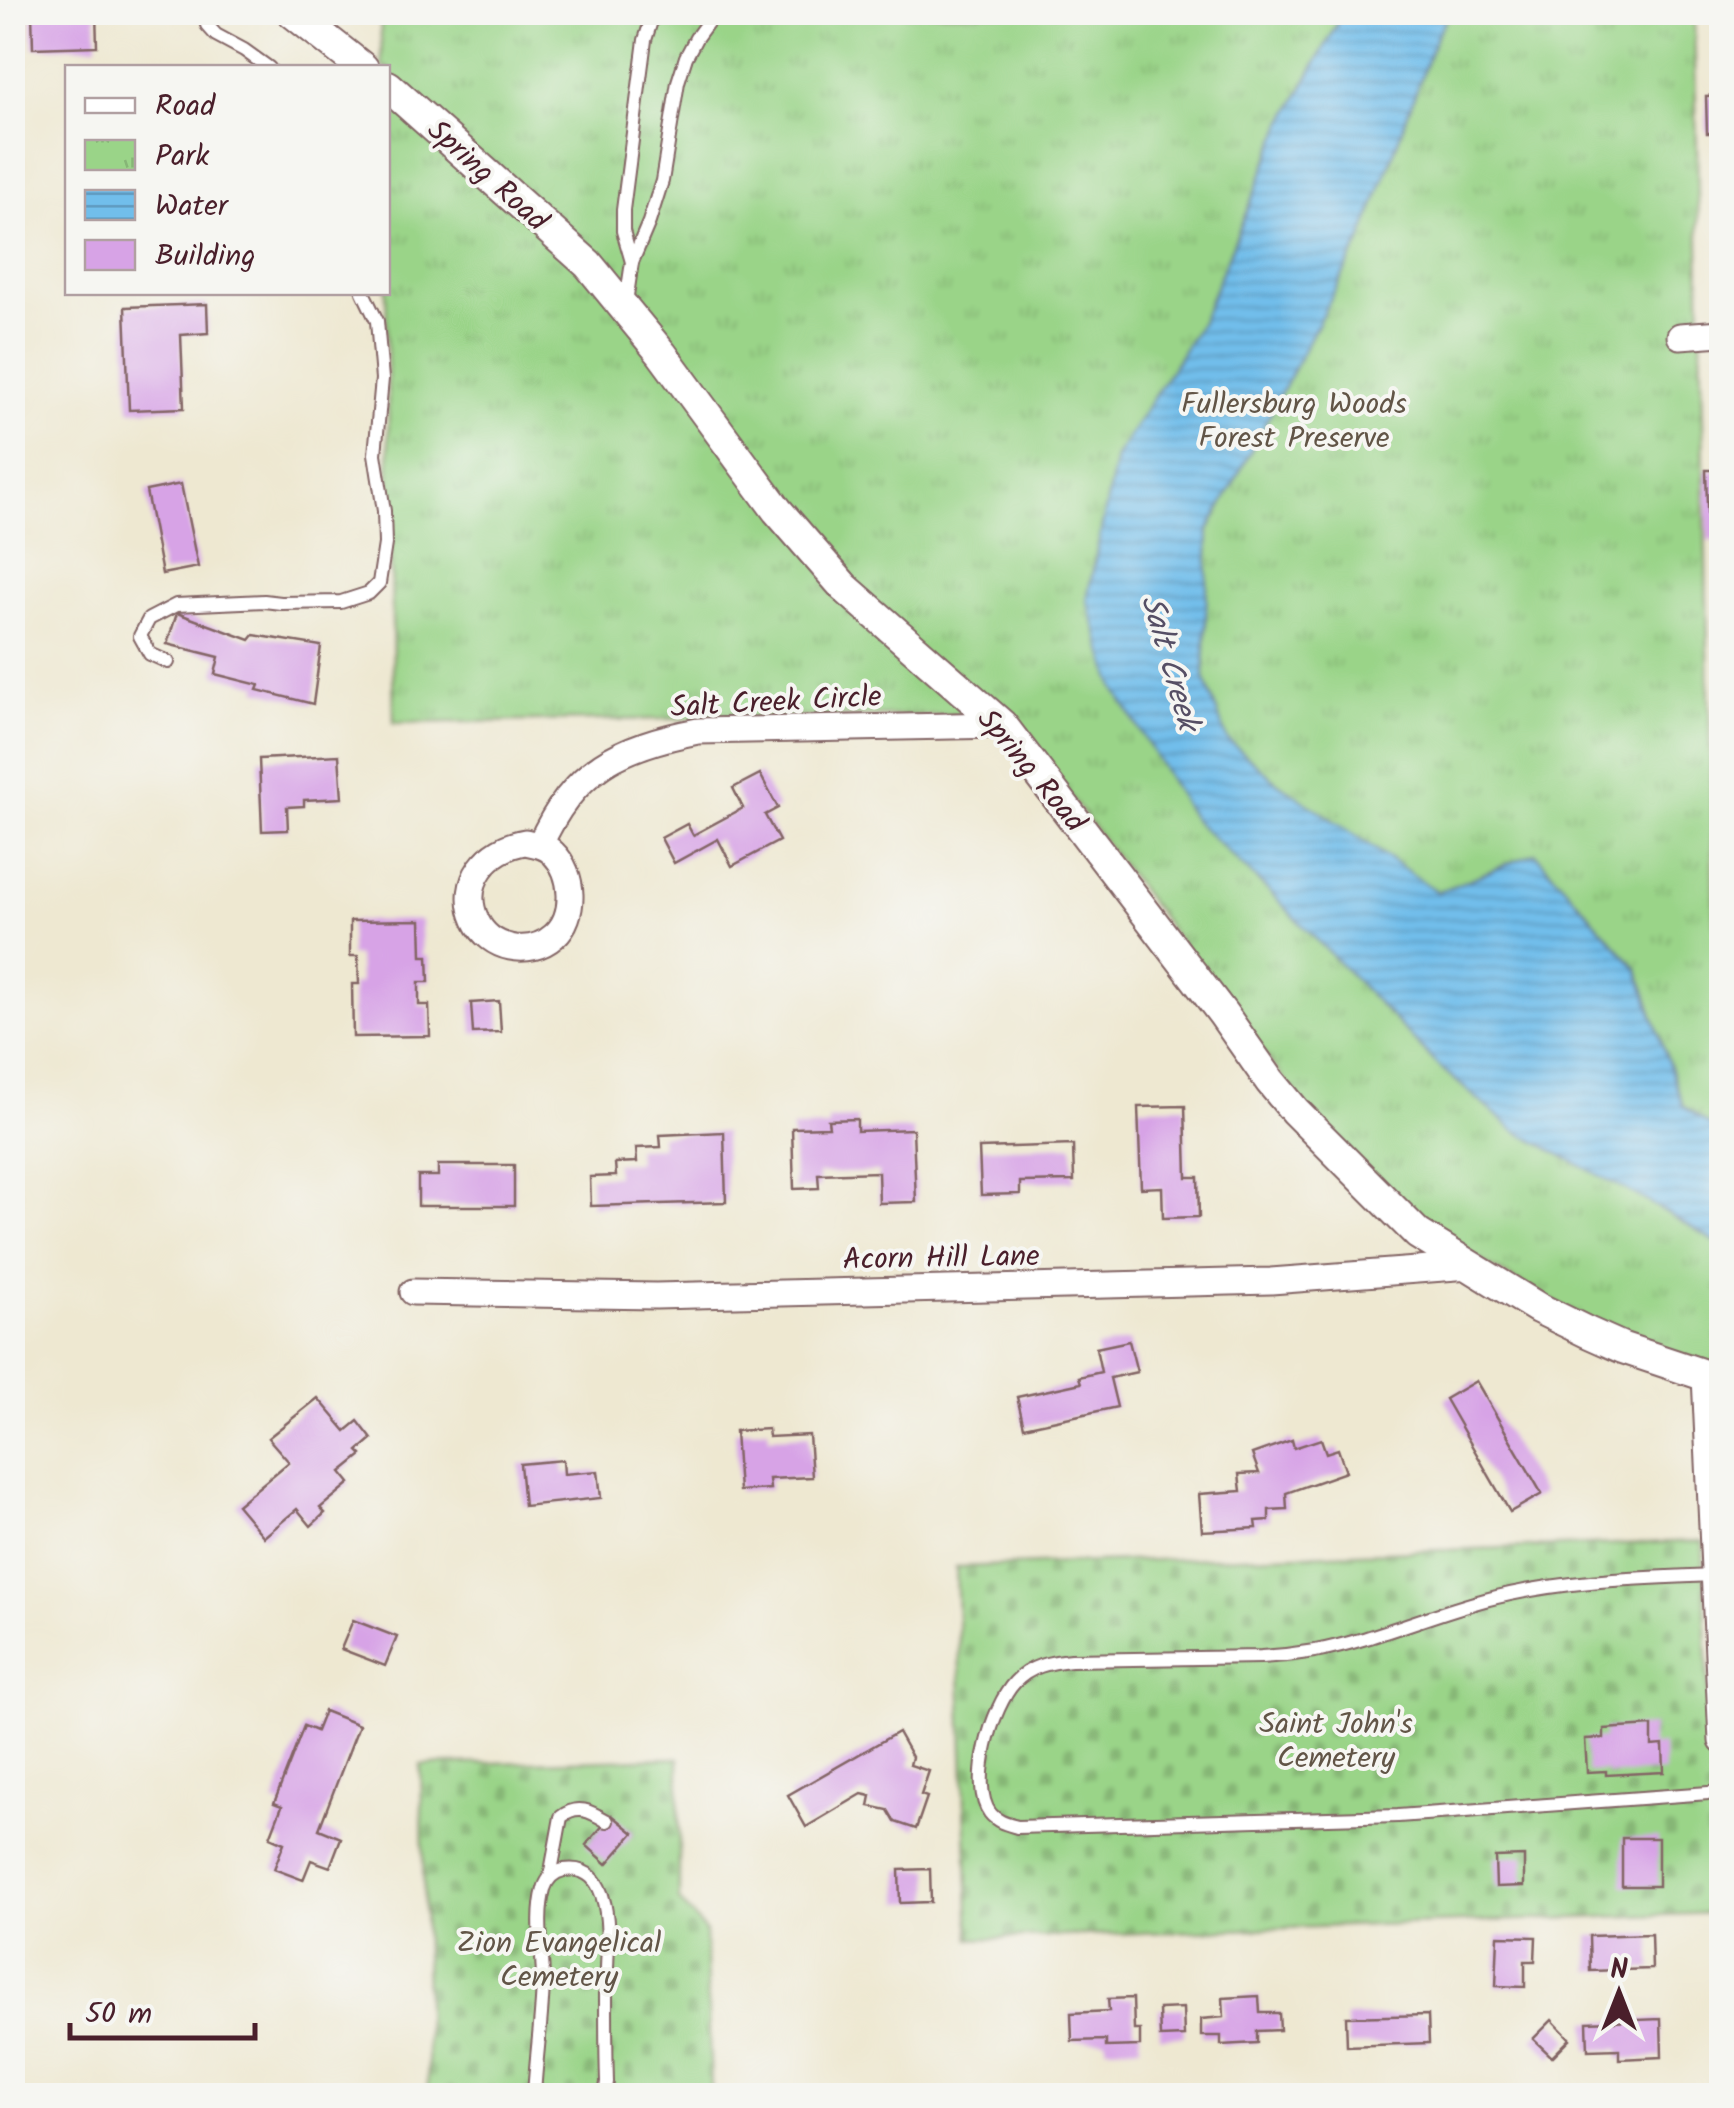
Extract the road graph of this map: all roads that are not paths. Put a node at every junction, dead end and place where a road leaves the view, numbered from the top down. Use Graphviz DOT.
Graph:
graph roads {
  1 [pos="204,12"];
  2 [pos="292,12"];
  3 [pos="656,12"];
  4 [pos="714,12"];
  5 [pos="265,65"];
  6 [pos="359,65"];
  7 [pos="390,88"];
  8 [pos="632,262"];
  9 [pos="364,295"];
  10 [pos="625,309"];
  11 [pos="1722,333"];
  12 [pos="1680,336"];
  13 [pos="168,662"];
  14 [pos="1002,725"];
  15 [pos="540,845"];
  16 [pos="1470,1266"];
  17 [pos="413,1292"];
  18 [pos="1713,1378"];
  19 [pos="1714,1574"];
  20 [pos="1722,1741"];
  21 [pos="1722,1792"];
  22 [pos="606,1821"];
  23 [pos="550,1877"];
  24 [pos="534,2096"];
  25 [pos="604,2096"];
  1 -- 5 [label="lane"];
  2 -- 6 [label="street"];
  3 -- 8 [label="lane"];
  4 -- 8 [label="lane"];
  7 -- 10 [label="street, Spring Road"];
  8 -- 10 [label="lane"];
  9 -- 13 [label="lane"];
  10 -- 14 [label="street, Spring Road"];
  11 -- 12 [label="street"];
  14 -- 15 [label="street, Salt Creek Circle"];
  14 -- 16 [label="street, Spring Road"];
  15 -- 15 [label="street"];
  16 -- 17 [label="street, Acorn Hill Lane"];
  16 -- 18 [label="street, Spring Road"];
  18 -- 19 [label="street"];
  19 -- 20 [label="street"];
  19 -- 21 [label="lane"];
  22 -- 23 [label="lane"];
  23 -- 24 [label="lane"];
  23 -- 25 [label="lane"];
}
